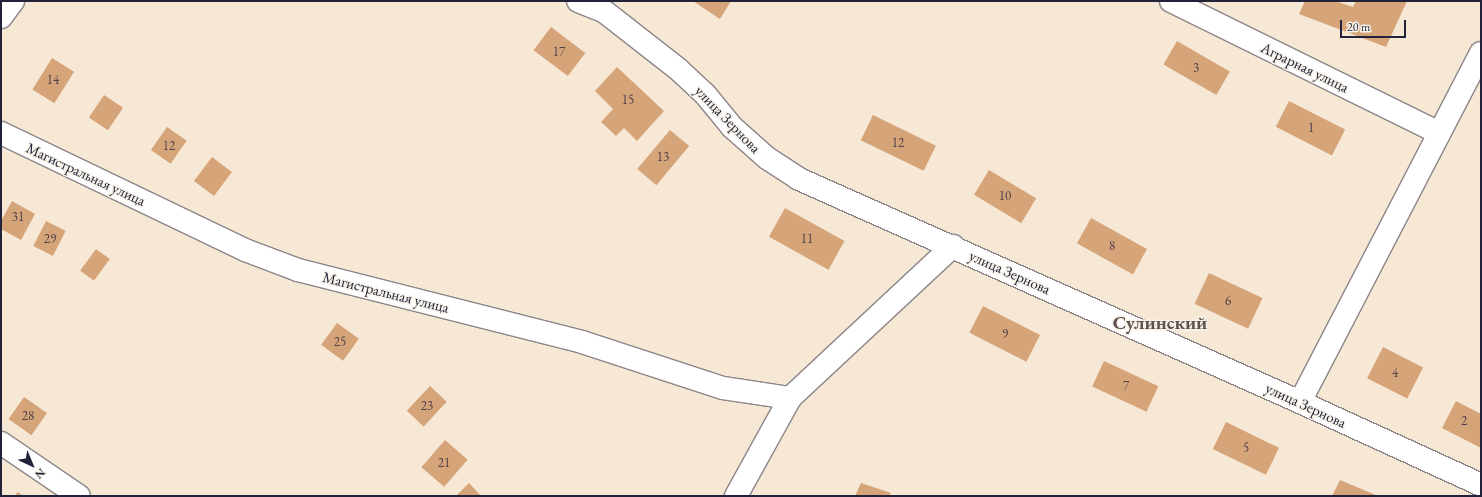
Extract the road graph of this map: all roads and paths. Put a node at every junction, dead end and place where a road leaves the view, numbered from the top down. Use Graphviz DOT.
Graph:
graph roads {
  1 [pos="12,1"];
  2 [pos="578,1"];
  3 [pos="1171,1"];
  4 [pos="1,17"];
  5 [pos="1481,53"];
  6 [pos="1,133"];
  7 [pos="1439,133"];
  8 [pos="953,246"];
  9 [pos="790,398"];
  10 [pos="1300,402"];
  11 [pos="1,443"];
  12 [pos="1481,485"];
  13 [pos="741,495"];
  14 [pos="79,496"];
  1 -- 4 [label="street"];
  2 -- 8 [label="street, улица Зернова"];
  3 -- 7 [label="street, Аграрная улица"];
  5 -- 7 [label="street"];
  6 -- 9 [label="street, Магистральная улица"];
  7 -- 10 [label="street"];
  8 -- 9 [label="street"];
  8 -- 10 [label="street, улица Зернова"];
  9 -- 13 [label="street"];
  10 -- 12 [label="street, улица Зернова"];
  11 -- 14 [label="street"];
}
